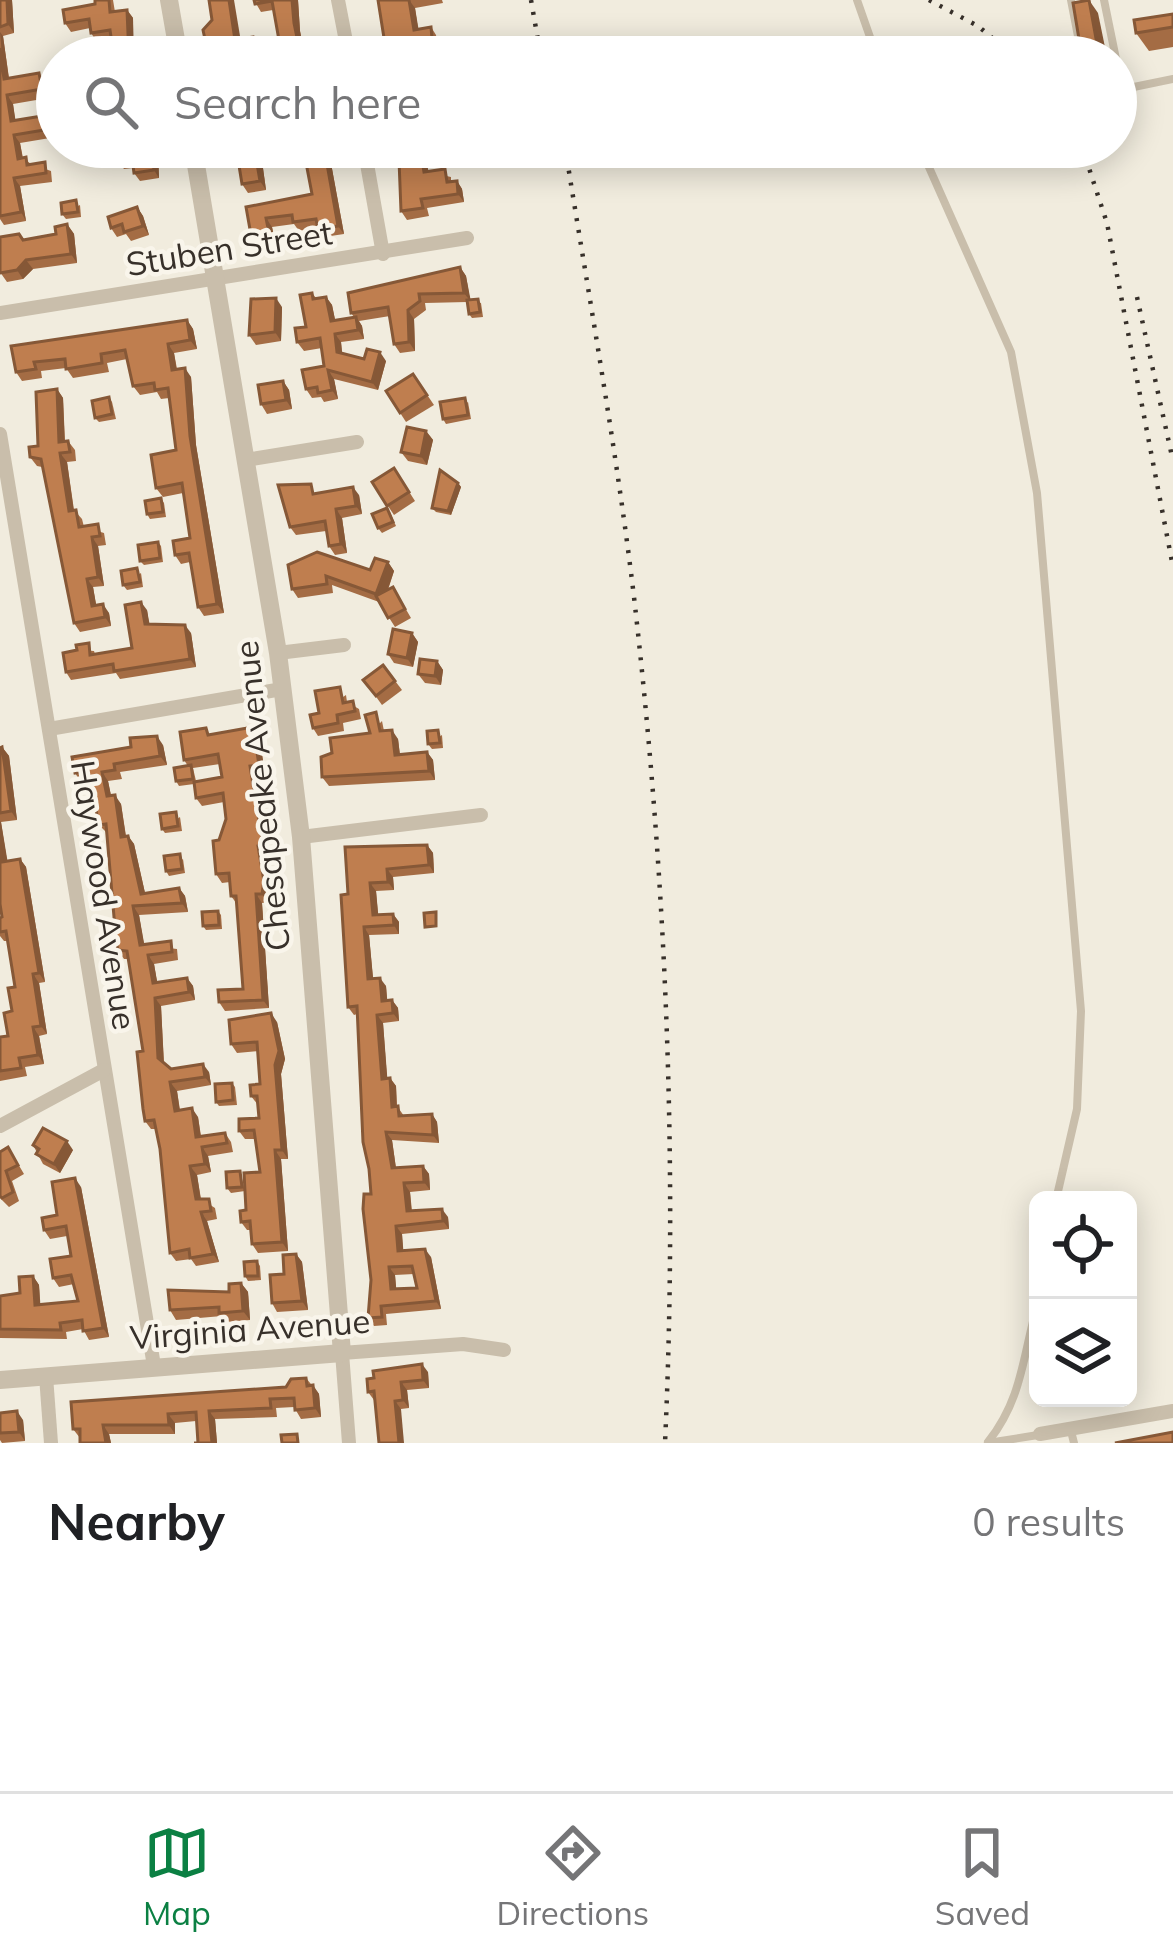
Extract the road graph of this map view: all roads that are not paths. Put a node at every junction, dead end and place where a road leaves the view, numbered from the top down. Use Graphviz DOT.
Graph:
graph roads {
  1 [pos="169,0"];
  2 [pos="338,0"];
  3 [pos="857,0"];
  4 [pos="1071,0"];
  5 [pos="1104,0"];
  6 [pos="175,36"];
  7 [pos="345,36"];
  8 [pos="870,36"];
  9 [pos="1078,36"];
  10 [pos="1112,36"];
  11 [pos="1173,79"];
  12 [pos="1137,86"];
  13 [pos="197,168"];
  14 [pos="368,168"];
  15 [pos="929,168"];
  16 [pos="467,238"];
  17 [pos="383,253"];
  18 [pos="215,278"];
  19 [pos="0,313"];
  20 [pos="0,434"];
  21 [pos="357,442"];
  22 [pos="245,460"];
  23 [pos="344,645"];
  24 [pos="278,653"];
  25 [pos="282,689"];
  26 [pos="49,729"];
  27 [pos="481,815"];
  28 [pos="301,837"];
  29 [pos="104,1070"];
  30 [pos="0,1126"];
  31 [pos="1059,1191"];
  32 [pos="504,1350"];
  33 [pos="1029,1352"];
  34 [pos="342,1353"];
  35 [pos="154,1366"];
  36 [pos="46,1376"];
  37 [pos="0,1380"];
  38 [pos="1173,1412"];
  39 [pos="1040,1434"];
  40 [pos="1072,1437"];
  41 [pos="51,1443"];
  42 [pos="349,1443"];
  43 [pos="988,1443"];
  1 -- 6 [label="street"];
  2 -- 7 [label="street"];
  3 -- 8 [label="lane"];
  4 -- 9 [label="lane"];
  5 -- 10 [label="lane"];
  11 -- 12 [label="lane"];
  13 -- 18 [label="street, Chesapeake Avenue"];
  14 -- 17 [label="street"];
  15 -- 31 [label="lane"];
  16 -- 17 [label="street, Stuben Street"];
  17 -- 18 [label="street, Stuben Street"];
  18 -- 19 [label="street, Stuben Street"];
  18 -- 22 [label="street, Chesapeake Avenue"];
  20 -- 26 [label="street, Haywood Avenue"];
  21 -- 22 [label="street"];
  22 -- 24 [label="street, Chesapeake Avenue"];
  23 -- 24 [label="street"];
  24 -- 25 [label="street, Chesapeake Avenue"];
  25 -- 26 [label="street"];
  25 -- 28 [label="street, Chesapeake Avenue"];
  26 -- 29 [label="street, Haywood Avenue"];
  27 -- 28 [label="street"];
  28 -- 34 [label="street, Chesapeake Avenue"];
  29 -- 30 [label="street"];
  29 -- 35 [label="street, Haywood Avenue"];
  32 -- 34 [label="street, Virginia Avenue"];
  33 -- 43 [label="lane"];
  34 -- 35 [label="street, Virginia Avenue"];
  34 -- 42 [label="street, Chesapeake Avenue"];
  35 -- 36 [label="street, Virginia Avenue"];
  36 -- 37 [label="street, Virginia Avenue"];
  36 -- 41 [label="street"];
  38 -- 40 [label="street"];
  39 -- 40 [label="street"];
  39 -- 43 [label="lane"];
}
